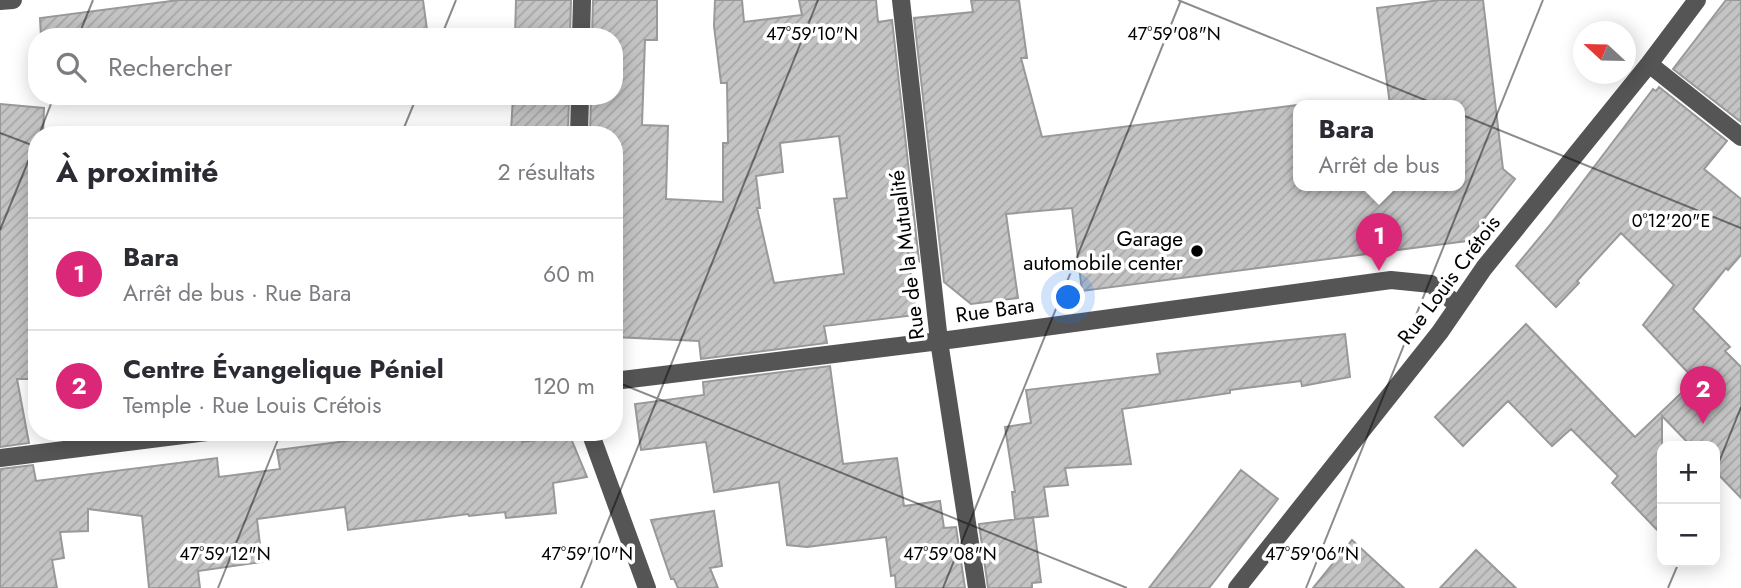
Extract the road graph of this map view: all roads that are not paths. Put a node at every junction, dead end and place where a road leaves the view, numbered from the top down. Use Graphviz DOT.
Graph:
graph roads {
  1 [pos="13,0"];
  2 [pos="582,0"];
  3 [pos="901,0"];
  4 [pos="1697,0"];
  5 [pos="0,1"];
  6 [pos="581,28"];
  7 [pos="1649,64"];
  8 [pos="580,105"];
  9 [pos="579,126"];
  10 [pos="1741,137"];
  11 [pos="1458,305"];
  12 [pos="939,341"];
  13 [pos="623,380"];
  14 [pos="135,441"];
  15 [pos="593,441"];
  16 [pos="0,458"];
  17 [pos="647,588"];
  18 [pos="977,588"];
  19 [pos="1237,588"];
  1 -- 5 [label="street"];
  2 -- 6 [label="street"];
  3 -- 12 [label="street, Rue de la Mutualité"];
  4 -- 7 [label="street, Rue Louis Crétois"];
  7 -- 10 [label="street"];
  7 -- 11 [label="street, Rue Louis Crétois"];
  8 -- 9 [label="street"];
  11 -- 12 [label="street, Rue Bara"];
  11 -- 19 [label="street, Rue Louis Crétois"];
  12 -- 13 [label="street, Rue Bara"];
  12 -- 18 [label="street, Rue de la Mutualité"];
  14 -- 16 [label="street"];
  15 -- 17 [label="street"];
}
